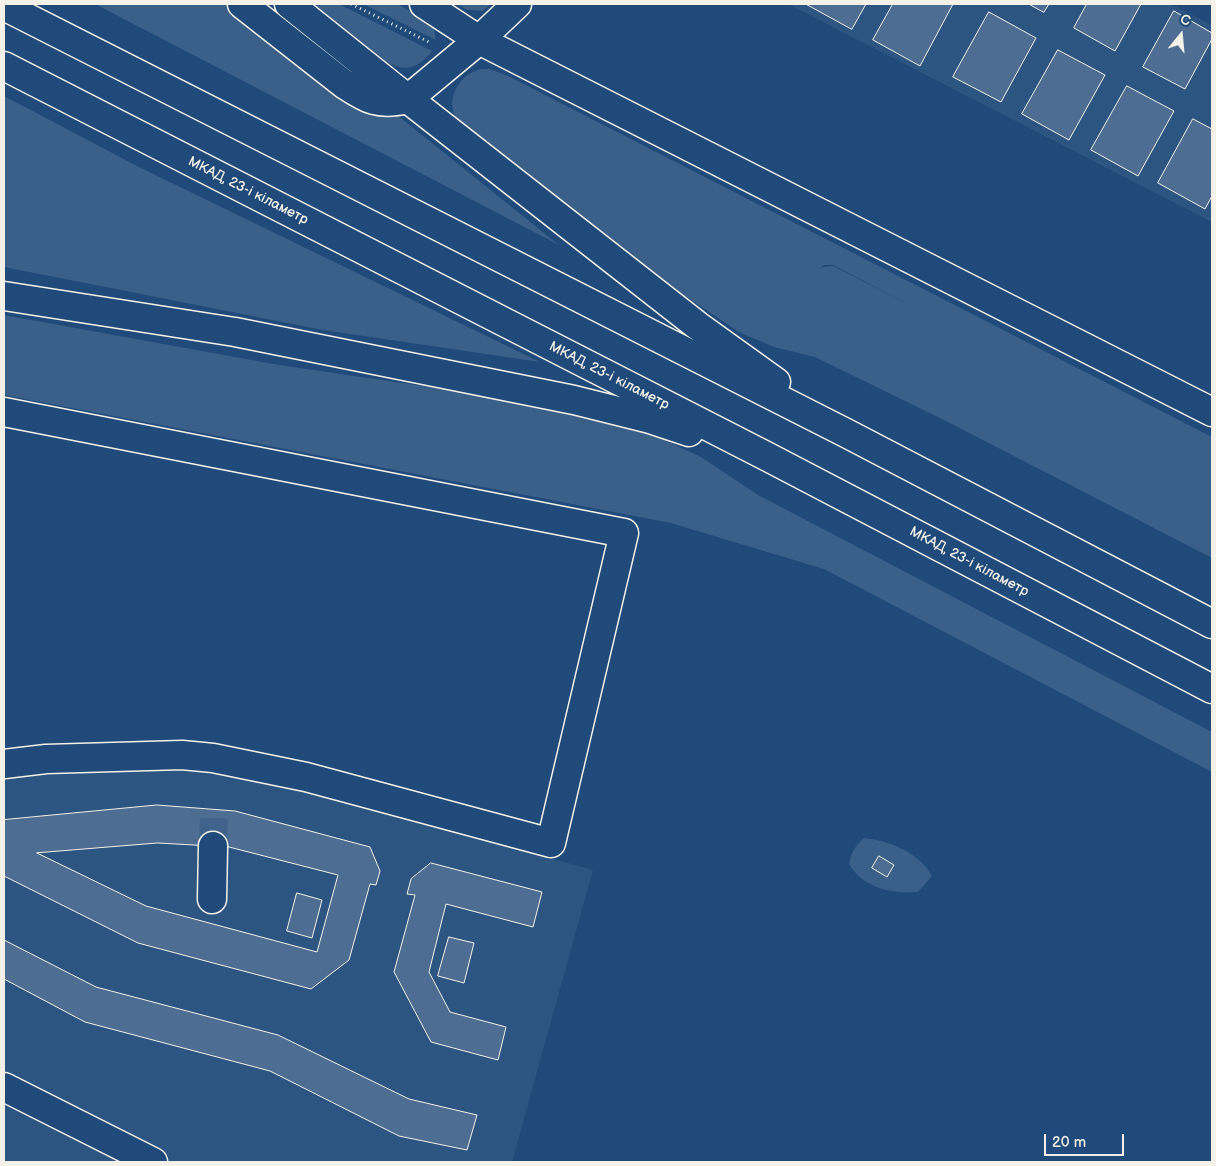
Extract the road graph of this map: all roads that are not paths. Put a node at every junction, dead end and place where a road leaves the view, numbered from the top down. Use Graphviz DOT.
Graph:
graph roads {
  1 [pos="242,4"];
  2 [pos="289,4"];
  3 [pos="424,4"];
  4 [pos="4,6"];
  5 [pos="501,10"];
  6 [pos="479,40"];
  7 [pos="4,66"];
  8 [pos="408,99"];
  9 [pos="4,296"];
  10 [pos="4,412"];
  11 [pos="1212,412"];
  12 [pos="846,433"];
  13 [pos="766,456"];
  14 [pos="1212,624"];
  15 [pos="1212,689"];
  16 [pos="4,764"];
  17 [pos="213,846"];
  18 [pos="212,899"];
  19 [pos="4,1087"];
  20 [pos="154,1162"];
  1 -- 8 [label="main road"];
  2 -- 8 [label="main road"];
  3 -- 6 [label="main road"];
  4 -- 12 [label="main road"];
  5 -- 6 [label="main road"];
  6 -- 8 [label="main road"];
  6 -- 11 [label="main road"];
  7 -- 13 [label="main road, МКАД, 23-і кіламетр"];
  8 -- 12 [label="main road"];
  9 -- 13 [label="main road"];
  10 -- 16 [label="main road"];
  12 -- 14 [label="main road"];
  13 -- 15 [label="main road, МКАД, 23-і кіламетр"];
  17 -- 18 [label="main road"];
  19 -- 20 [label="main road"];
}
